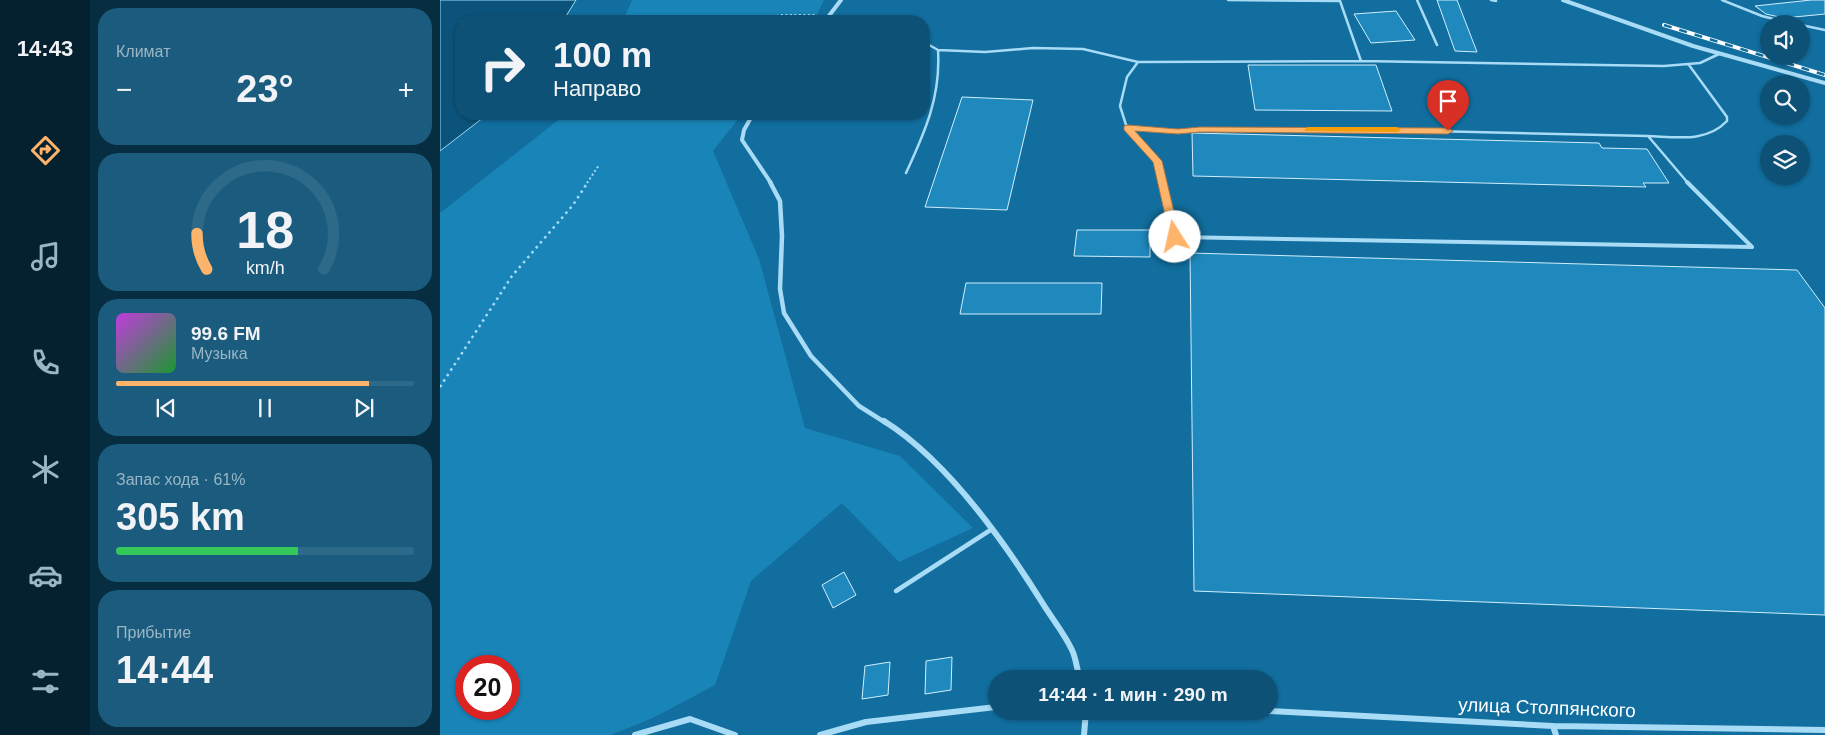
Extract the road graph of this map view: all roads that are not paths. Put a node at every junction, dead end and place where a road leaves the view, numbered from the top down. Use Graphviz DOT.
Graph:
graph roads {
  1 [pos="841,0"];
  2 [pos="1228,0"];
  3 [pos="1417,0"];
  4 [pos="1492,0"];
  5 [pos="1564,0"];
  6 [pos="1722,0"];
  7 [pos="1496,2"];
  8 [pos="829,15"];
  9 [pos="1760,15"];
  10 [pos="1810,27"];
  11 [pos="1825,30"];
  12 [pos="930,45"];
  13 [pos="1437,45"];
  14 [pos="938,50"];
  15 [pos="1719,54"];
  16 [pos="1361,61"];
  17 [pos="1138,62"];
  18 [pos="1689,65"];
  19 [pos="1825,83"];
  20 [pos="750,120"];
  21 [pos="1128,128"];
  22 [pos="1648,136"];
  23 [pos="906,173"];
  24 [pos="992,529"];
  25 [pos="896,591"];
  26 [pos="1078,670"];
  27 [pos="988,708"];
  28 [pos="1278,711"];
  29 [pos="1085,720"];
  30 [pos="1553,726"];
  31 [pos="1825,730"];
  32 [pos="635,735"];
  33 [pos="735,735"];
  34 [pos="820,735"];
  35 [pos="1084,735"];
  36 [pos="1556,735"];
  1 -- 8 [label="street"];
  2 -- 16 [label="lane"];
  3 -- 13 [label="lane"];
  4 -- 7 [label="lane"];
  5 -- 15 [label="street"];
  6 -- 9 [label="lane"];
  10 -- 11 [label="lane"];
  12 -- 14 [label="lane"];
  14 -- 17 [label="lane"];
  14 -- 23 [label="lane"];
  15 -- 18 [label="lane"];
  15 -- 19 [label="street"];
  16 -- 17 [label="lane"];
  16 -- 18 [label="lane"];
  17 -- 21 [label="lane"];
  18 -- 22 [label="lane"];
  20 -- 24 [label="street"];
  21 -- 22 [label="lane"];
  21 -- 22 [label="lane"];
  24 -- 25 [label="lane"];
  24 -- 26 [label="street"];
  27 -- 34 [label="street"];
  28 -- 30 [label="street, улица Столпянского"];
  29 -- 35 [label="street"];
  30 -- 31 [label="street, улица Столпянского"];
  30 -- 36 [label="street"];
  32 -- 33 [label="street"];
}
